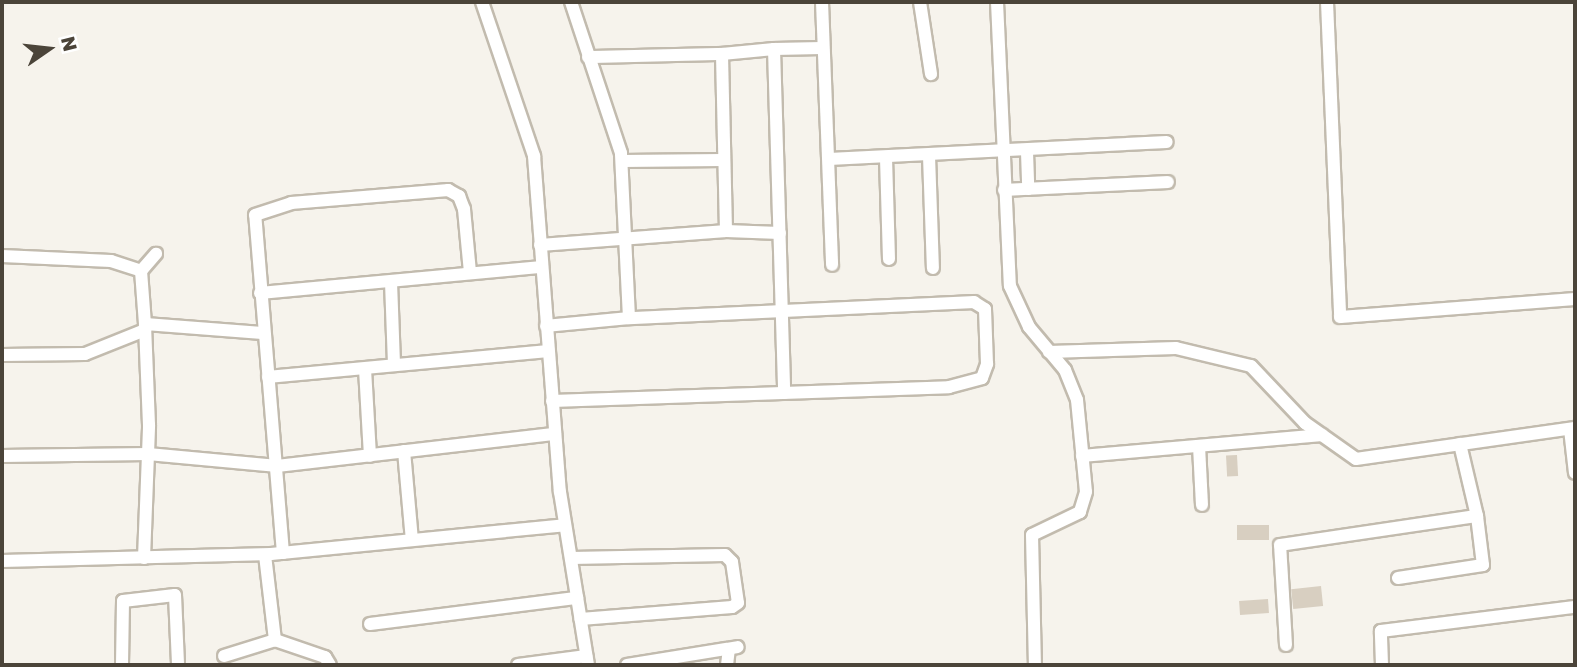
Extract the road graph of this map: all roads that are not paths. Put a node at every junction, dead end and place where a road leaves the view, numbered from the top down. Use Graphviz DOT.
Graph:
graph roads {
  1 [pos="482,2"];
  2 [pos="570,2"];
  3 [pos="822,2"];
  4 [pos="920,2"];
  5 [pos="997,2"];
  6 [pos="1327,2"];
  7 [pos="822,48"];
  8 [pos="775,49"];
  9 [pos="722,54"];
  10 [pos="588,57"];
  11 [pos="931,74"];
  12 [pos="1167,142"];
  13 [pos="1027,152"];
  14 [pos="1002,153"];
  15 [pos="929,156"];
  16 [pos="886,158"];
  17 [pos="829,159"];
  18 [pos="723,160"];
  19 [pos="622,161"];
  20 [pos="1168,183"];
  21 [pos="1028,189"];
  22 [pos="1004,190"];
  23 [pos="726,231"];
  24 [pos="780,233"];
  25 [pos="626,240"];
  26 [pos="540,245"];
  27 [pos="156,254"];
  28 [pos="2,256"];
  29 [pos="889,259"];
  30 [pos="832,265"];
  31 [pos="542,267"];
  32 [pos="933,268"];
  33 [pos="141,271"];
  34 [pos="470,272"];
  35 [pos="391,282"];
  36 [pos="260,293"];
  37 [pos="1575,299"];
  38 [pos="781,313"];
  39 [pos="629,318"];
  40 [pos="546,326"];
  41 [pos="145,327"];
  42 [pos="263,333"];
  43 [pos="548,351"];
  44 [pos="1049,352"];
  45 [pos="2,355"];
  46 [pos="394,365"];
  47 [pos="365,369"];
  48 [pos="268,377"];
  49 [pos="784,393"];
  50 [pos="552,401"];
  51 [pos="1572,428"];
  52 [pos="555,434"];
  53 [pos="1322,435"];
  54 [pos="1460,444"];
  55 [pos="1199,446"];
  56 [pos="404,451"];
  57 [pos="148,454"];
  58 [pos="2,456"];
  59 [pos="370,456"];
  60 [pos="1082,456"];
  61 [pos="277,466"];
  62 [pos="1575,474"];
  63 [pos="1202,505"];
  64 [pos="1477,516"];
  65 [pos="565,525"];
  66 [pos="412,540"];
  67 [pos="283,553"];
  68 [pos="265,555"];
  69 [pos="144,558"];
  70 [pos="571,558"];
  71 [pos="2,561"];
  72 [pos="1398,578"];
  73 [pos="577,598"];
  74 [pos="1575,607"];
  75 [pos="580,619"];
  76 [pos="370,624"];
  77 [pos="275,640"];
  78 [pos="1286,645"];
  79 [pos="223,656"];
  80 [pos="587,661"];
  81 [pos="122,665"];
  82 [pos="178,665"];
  83 [pos="330,665"];
  84 [pos="518,665"];
  85 [pos="627,665"];
  86 [pos="727,665"];
  87 [pos="1035,665"];
  88 [pos="1382,665"];
  1 -- 26 [label="street"];
  2 -- 10 [label="street"];
  3 -- 7 [label="street"];
  4 -- 11 [label="street"];
  5 -- 14 [label="street"];
  6 -- 37 [label="street"];
  7 -- 8 [label="street"];
  7 -- 17 [label="street"];
  8 -- 9 [label="street"];
  8 -- 24 [label="street"];
  9 -- 10 [label="street"];
  9 -- 18 [label="street"];
  10 -- 19 [label="street"];
  12 -- 13 [label="street"];
  13 -- 14 [label="street"];
  13 -- 21 [label="street"];
  14 -- 15 [label="street"];
  14 -- 22 [label="street"];
  15 -- 16 [label="street"];
  15 -- 32 [label="street"];
  16 -- 17 [label="street"];
  16 -- 29 [label="street"];
  17 -- 30 [label="street"];
  18 -- 19 [label="street"];
  18 -- 23 [label="street"];
  19 -- 25 [label="street"];
  20 -- 21 [label="street"];
  21 -- 22 [label="street"];
  22 -- 44 [label="street"];
  23 -- 24 [label="street"];
  23 -- 25 [label="street"];
  24 -- 38 [label="street"];
  25 -- 26 [label="street"];
  25 -- 39 [label="street"];
  26 -- 31 [label="street"];
  27 -- 33 [label="street"];
  28 -- 33 [label="street"];
  31 -- 34 [label="street"];
  31 -- 40 [label="street"];
  33 -- 41 [label="street"];
  34 -- 35 [label="street"];
  34 -- 36 [label="street"];
  35 -- 36 [label="street"];
  35 -- 46 [label="street"];
  36 -- 42 [label="street"];
  38 -- 39 [label="street"];
  38 -- 49 [label="street"];
  38 -- 49 [label="street"];
  39 -- 40 [label="street"];
  40 -- 43 [label="street"];
  41 -- 42 [label="street"];
  41 -- 45 [label="street"];
  41 -- 57 [label="street"];
  42 -- 48 [label="street"];
  43 -- 46 [label="street"];
  43 -- 50 [label="street"];
  44 -- 53 [label="street"];
  44 -- 60 [label="street"];
  46 -- 47 [label="street"];
  47 -- 48 [label="street"];
  47 -- 59 [label="street"];
  48 -- 61 [label="street"];
  49 -- 50 [label="street"];
  50 -- 52 [label="street"];
  51 -- 54 [label="street"];
  51 -- 62 [label="street"];
  52 -- 56 [label="street"];
  52 -- 65 [label="street"];
  53 -- 54 [label="street"];
  53 -- 55 [label="street"];
  54 -- 64 [label="street"];
  55 -- 60 [label="street"];
  55 -- 63 [label="street"];
  56 -- 59 [label="street"];
  56 -- 66 [label="street"];
  57 -- 58 [label="street"];
  57 -- 61 [label="street"];
  57 -- 69 [label="street"];
  59 -- 61 [label="street"];
  60 -- 87 [label="street"];
  61 -- 67 [label="street"];
  64 -- 72 [label="street"];
  64 -- 78 [label="street"];
  65 -- 66 [label="street"];
  65 -- 70 [label="street"];
  66 -- 67 [label="street"];
  67 -- 68 [label="street"];
  68 -- 69 [label="street"];
  68 -- 77 [label="street"];
  69 -- 71 [label="street"];
  70 -- 73 [label="street"];
  70 -- 75 [label="street"];
  73 -- 75 [label="street"];
  73 -- 76 [label="street"];
  74 -- 88 [label="street"];
  75 -- 80 [label="street"];
  77 -- 79 [label="street"];
  77 -- 83 [label="street"];
  80 -- 84 [label="street"];
  81 -- 82 [label="street"];
  85 -- 86 [label="street"];
}
